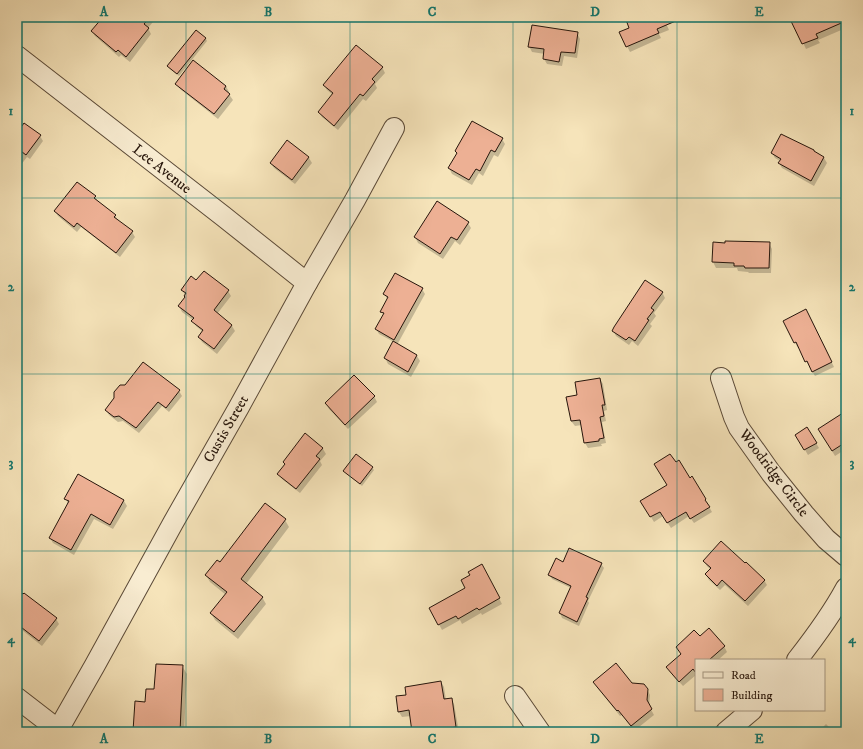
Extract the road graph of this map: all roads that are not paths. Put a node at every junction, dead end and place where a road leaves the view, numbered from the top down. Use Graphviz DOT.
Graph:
graph roads {
  1 [pos="17,56"];
  2 [pos="394,128"];
  3 [pos="307,283"];
  4 [pos="721,378"];
  5 [pos="846,556"];
  6 [pos="846,588"];
  7 [pos="798,659"];
  8 [pos="514,696"];
  9 [pos="17,698"];
  10 [pos="751,711"];
  11 [pos="59,731"];
  12 [pos="540,732"];
  13 [pos="726,732"];
  1 -- 3 [label="street, Lee Avenue"];
  2 -- 3 [label="street, Custis Street"];
  3 -- 11 [label="street, Custis Street"];
  4 -- 5 [label="street, Woodridge Circle"];
  6 -- 7 [label="street"];
  8 -- 12 [label="street"];
  9 -- 11 [label="street"];
  10 -- 13 [label="street"];
}
